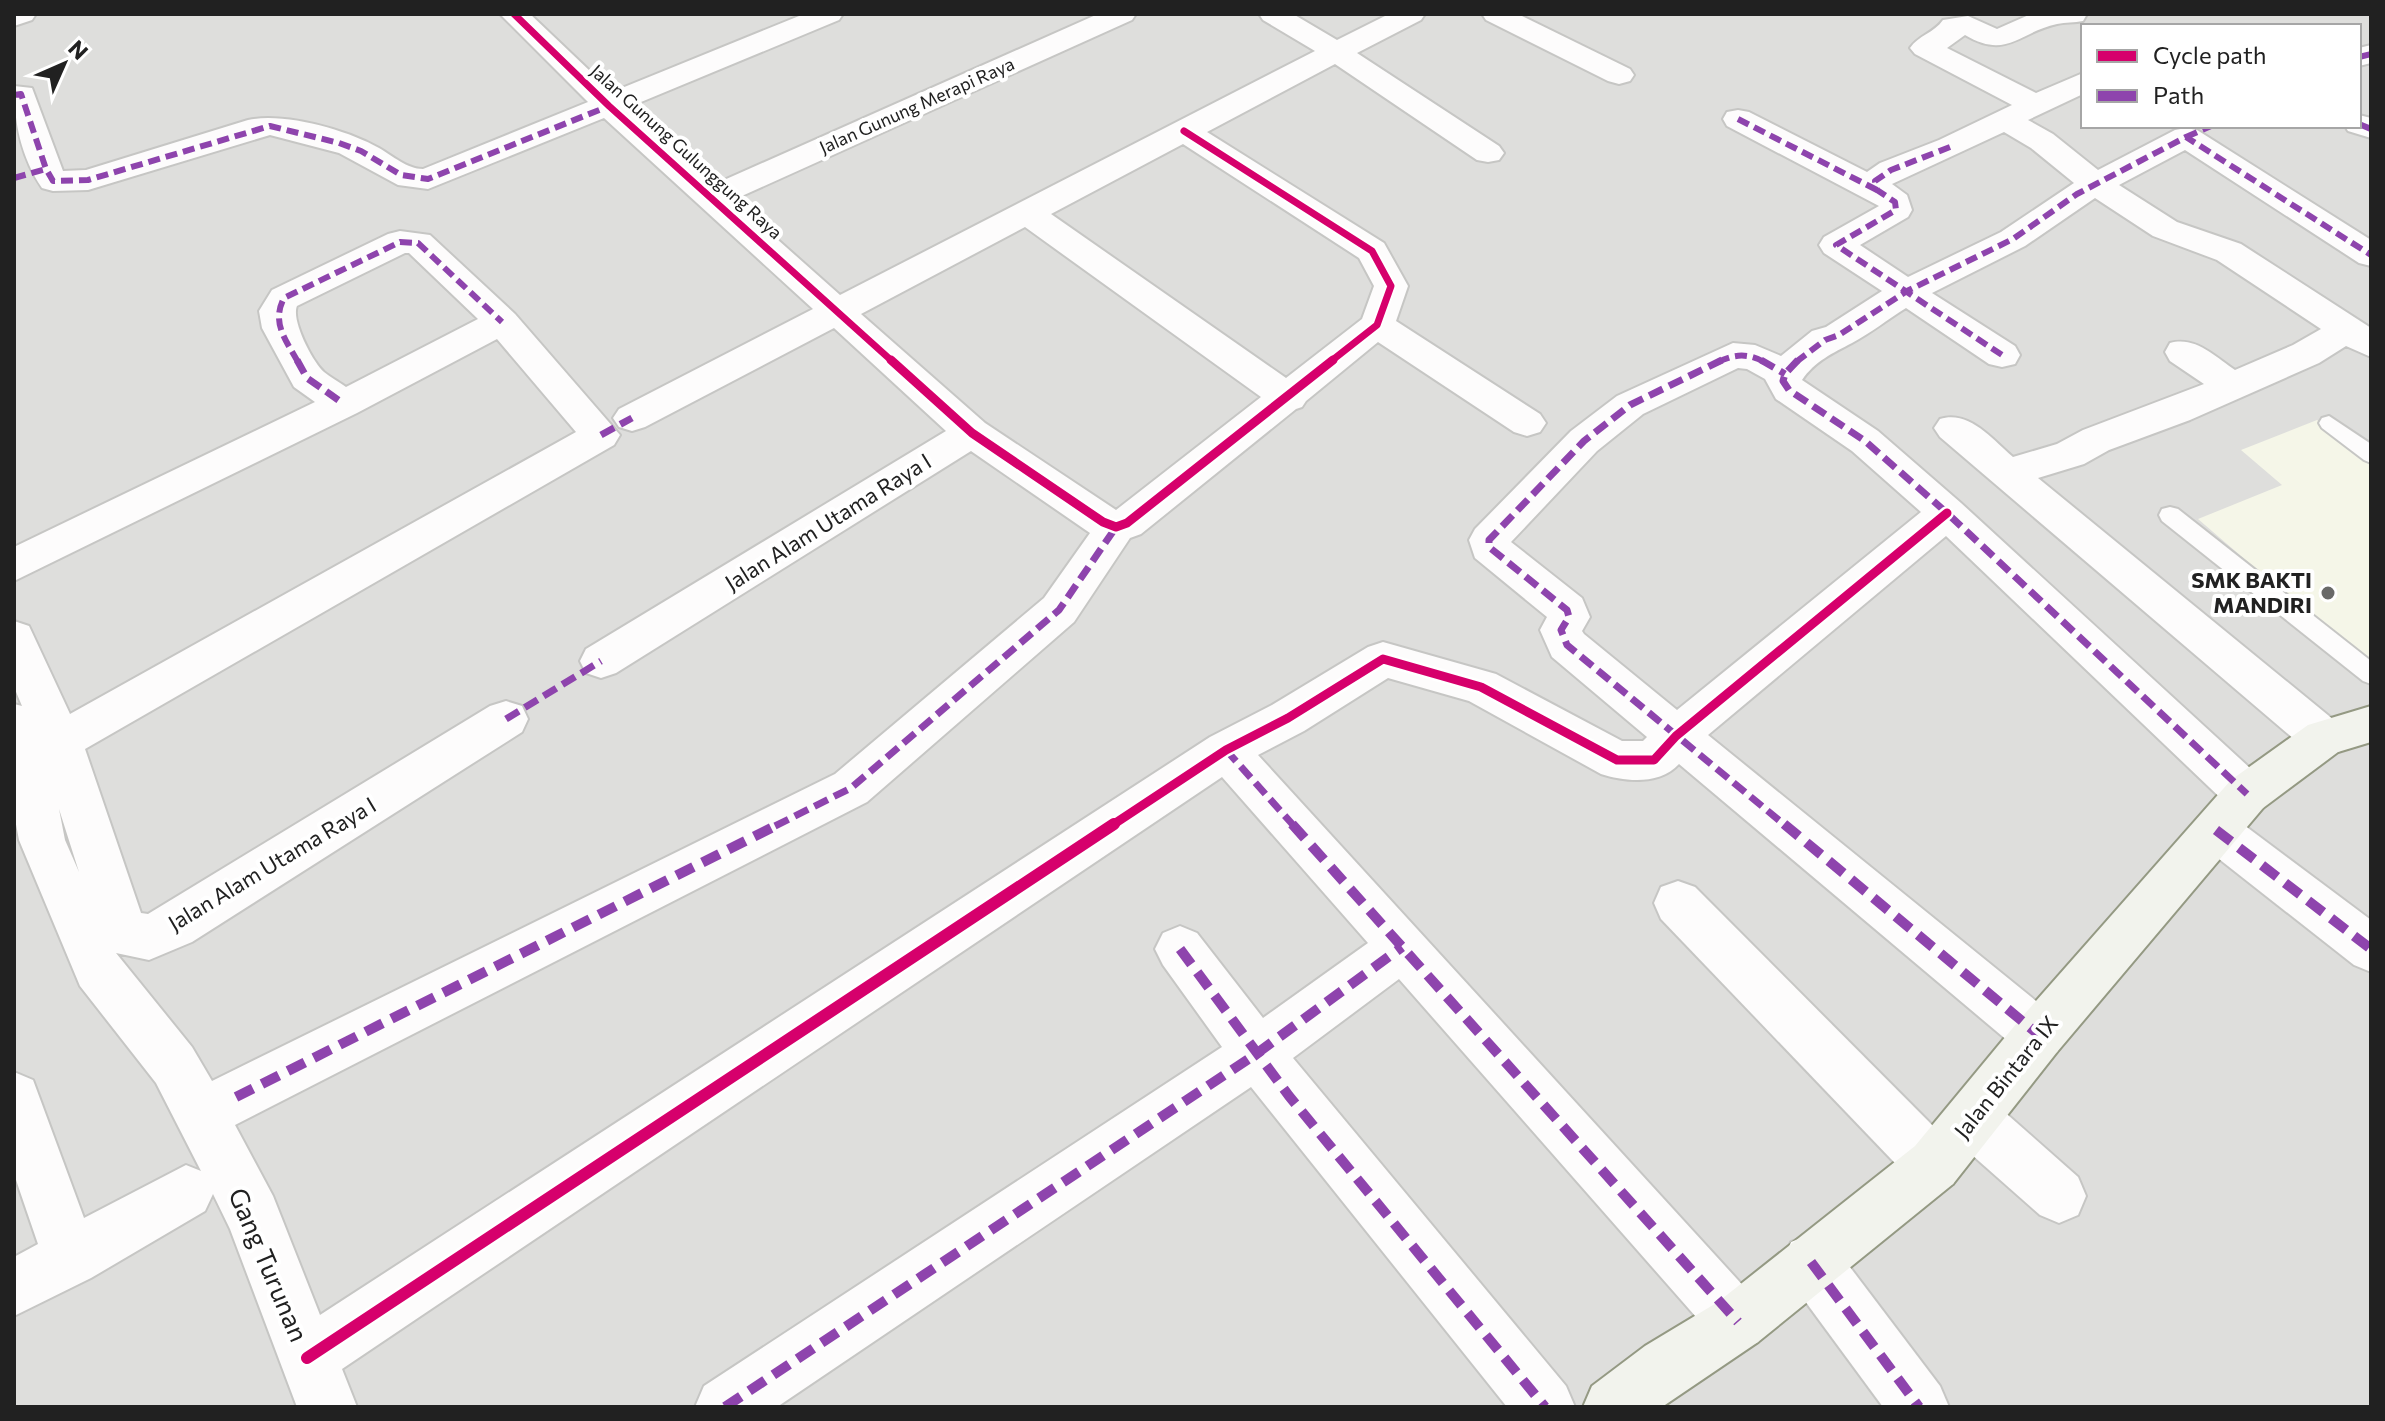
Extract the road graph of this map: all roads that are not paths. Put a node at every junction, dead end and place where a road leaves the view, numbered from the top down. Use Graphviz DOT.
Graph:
graph roads {
  1 [pos="22,14"];
  2 [pos="514,14"];
  3 [pos="1122,14"];
  4 [pos="1273,14"];
  5 [pos="1411,14"];
  6 [pos="1496,14"];
  7 [pos="2073,14"];
  8 [pos="14,17"];
  9 [pos="807,18"];
  10 [pos="1336,52"];
  11 [pos="1619,75"];
  12 [pos="2081,83"];
  13 [pos="14,95"];
  14 [pos="609,106"];
  15 [pos="2020,112"];
  16 [pos="1738,119"];
  17 [pos="1184,131"];
  18 [pos="2198,132"];
  19 [pos="1488,153"];
  20 [pos="46,169"];
  21 [pos="14,178"];
  22 [pos="2096,184"];
  23 [pos="1877,190"];
  24 [pos="711,198"];
  25 [pos="1027,213"];
  26 [pos="2371,255"];
  27 [pos="1907,291"];
  28 [pos="839,311"];
  29 [pos="502,322"];
  30 [pos="1377,325"];
  31 [pos="2359,337"];
  32 [pos="2183,352"];
  33 [pos="2002,355"];
  34 [pos="1785,374"];
  35 [pos="2232,386"];
  36 [pos="1289,398"];
  37 [pos="344,404"];
  38 [pos="632,418"];
  39 [pos="1527,423"];
  40 [pos="2329,423"];
  41 [pos="1953,428"];
  42 [pos="972,433"];
  43 [pos="2371,455"];
  44 [pos="2007,473"];
  45 [pos="1947,513"];
  46 [pos="2170,515"];
  47 [pos="1116,527"];
  48 [pos="14,565"];
  49 [pos="14,638"];
  50 [pos="601,661"];
  51 [pos="2371,674"];
  52 [pos="506,719"];
  53 [pos="2347,731"];
  54 [pos="1676,736"];
  55 [pos="34,741"];
  56 [pos="1226,750"];
  57 [pos="2232,812"];
  58 [pos="28,845"];
  59 [pos="1678,903"];
  60 [pos="1402,947"];
  61 [pos="1180,949"];
  62 [pos="2371,949"];
  63 [pos="2039,1035"];
  64 [pos="1256,1054"];
  65 [pos="14,1098"];
  66 [pos="201,1114"];
  67 [pos="1973,1120"];
  68 [pos="1934,1165"];
  69 [pos="206,1180"];
  70 [pos="2059,1196"];
  71 [pos="71,1258"];
  72 [pos="1811,1262"];
  73 [pos="14,1288"];
  74 [pos="1738,1322"];
  75 [pos="317,1383"];
  76 [pos="725,1407"];
  77 [pos="1545,1407"];
  78 [pos="1613,1407"];
  79 [pos="1919,1407"];
  1 -- 8 [label="street"];
  2 -- 14 [label="street, Jalan Gunung Gulunggung Raya"];
  3 -- 24 [label="street, Jalan Gunung Merapi Raya"];
  4 -- 10 [label="street"];
  5 -- 10 [label="street"];
  6 -- 11 [label="street"];
  7 -- 15 [label="street"];
  9 -- 14 [label="street"];
  10 -- 17 [label="street"];
  10 -- 19 [label="street"];
  12 -- 15 [label="street"];
  13 -- 20 [label="street"];
  14 -- 20 [label="street"];
  14 -- 24 [label="street, Jalan Gunung Gulunggung Raya"];
  15 -- 22 [label="street"];
  15 -- 23 [label="street"];
  16 -- 23 [label="street"];
  17 -- 25 [label="street"];
  17 -- 30 [label="street"];
  18 -- 22 [label="street"];
  18 -- 26 [label="street"];
  20 -- 21 [label="street"];
  22 -- 27 [label="street"];
  22 -- 31 [label="street"];
  23 -- 27 [label="street"];
  24 -- 28 [label="street, Jalan Gunung Gulunggung Raya"];
  25 -- 28 [label="street"];
  25 -- 36 [label="street"];
  27 -- 33 [label="street"];
  27 -- 34 [label="street"];
  28 -- 38 [label="street"];
  28 -- 42 [label="street, Jalan Gunung Gulunggung Raya"];
  29 -- 37 [label="street"];
  29 -- 37 [label="street"];
  29 -- 55 [label="street"];
  30 -- 36 [label="street"];
  30 -- 39 [label="street"];
  31 -- 35 [label="street"];
  32 -- 35 [label="street"];
  34 -- 45 [label="street"];
  34 -- 54 [label="street"];
  35 -- 44 [label="street"];
  36 -- 47 [label="street"];
  37 -- 48 [label="street"];
  40 -- 43 [label="lane"];
  41 -- 44 [label="street"];
  42 -- 47 [label="street, Jalan Gunung Gulunggung Raya"];
  42 -- 50 [label="street, Jalan Alam Utama Raya I"];
  44 -- 53 [label="street"];
  45 -- 54 [label="street"];
  45 -- 57 [label="street"];
  46 -- 51 [label="lane"];
  47 -- 66 [label="street"];
  49 -- 55 [label="street"];
  52 -- 55 [label="street, Jalan Alam Utama Raya I"];
  53 -- 57 [label="street, Jalan Bintara IX"];
  54 -- 56 [label="street"];
  54 -- 63 [label="street"];
  55 -- 58 [label="street, Gang Turunan"];
  56 -- 60 [label="street"];
  56 -- 75 [label="street"];
  57 -- 62 [label="street"];
  57 -- 63 [label="street, Jalan Bintara IX"];
  58 -- 66 [label="street, Gang Turunan"];
  59 -- 68 [label="street"];
  60 -- 64 [label="street"];
  60 -- 74 [label="street"];
  61 -- 64 [label="street"];
  63 -- 67 [label="street, Jalan Bintara IX"];
  64 -- 76 [label="street"];
  64 -- 77 [label="street"];
  65 -- 71 [label="street"];
  66 -- 69 [label="street, Gang Turunan"];
  67 -- 68 [label="street, Jalan Bintara IX"];
  67 -- 70 [label="street"];
  68 -- 72 [label="street, Jalan Bintara IX"];
  69 -- 71 [label="street"];
  69 -- 75 [label="street, Gang Turunan"];
  71 -- 73 [label="street"];
  72 -- 74 [label="street, Jalan Bintara IX"];
  72 -- 79 [label="street"];
  74 -- 78 [label="street, Jalan Bintara IX"];
}
